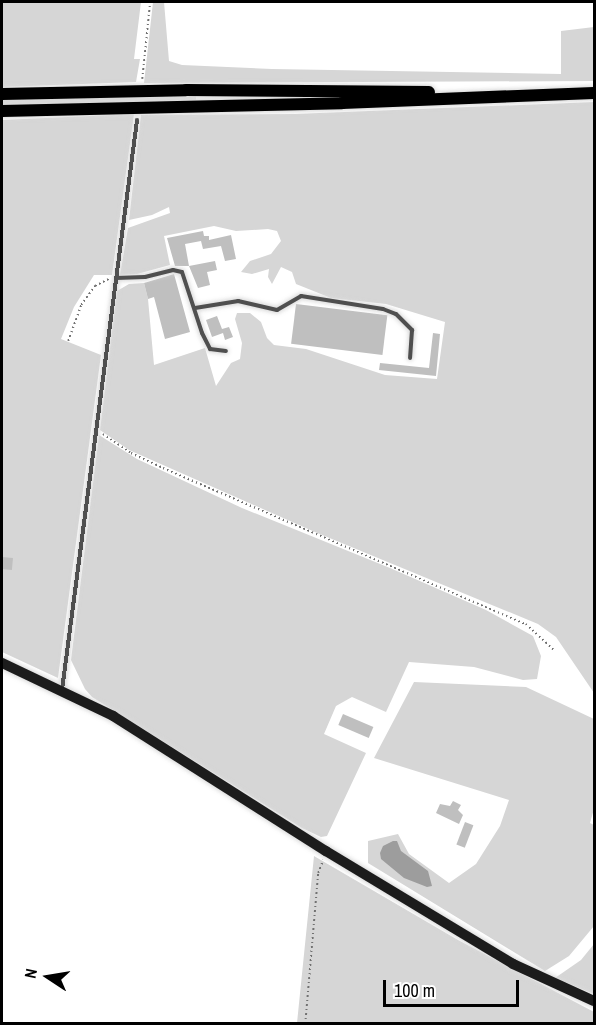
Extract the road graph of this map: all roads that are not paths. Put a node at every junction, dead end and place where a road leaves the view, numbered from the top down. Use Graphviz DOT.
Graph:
graph roads {
  1 [pos="594,93"];
  2 [pos="2,94"];
  3 [pos="528,95"];
  4 [pos="2,111"];
  5 [pos="137,120"];
  6 [pos="116,278"];
  7 [pos="195,308"];
  8 [pos="226,351"];
  9 [pos="410,358"];
  10 [pos="2,663"];
  11 [pos="62,691"];
  12 [pos="594,1001"];
  1 -- 3 [label="main road"];
  2 -- 3 [label="main road"];
  3 -- 4 [label="main road"];
  5 -- 6 [label="lane"];
  6 -- 7 [label="lane"];
  6 -- 11 [label="lane"];
  7 -- 8 [label="lane"];
  7 -- 9 [label="lane"];
  10 -- 11 [label="main road"];
  11 -- 12 [label="main road"];
}
